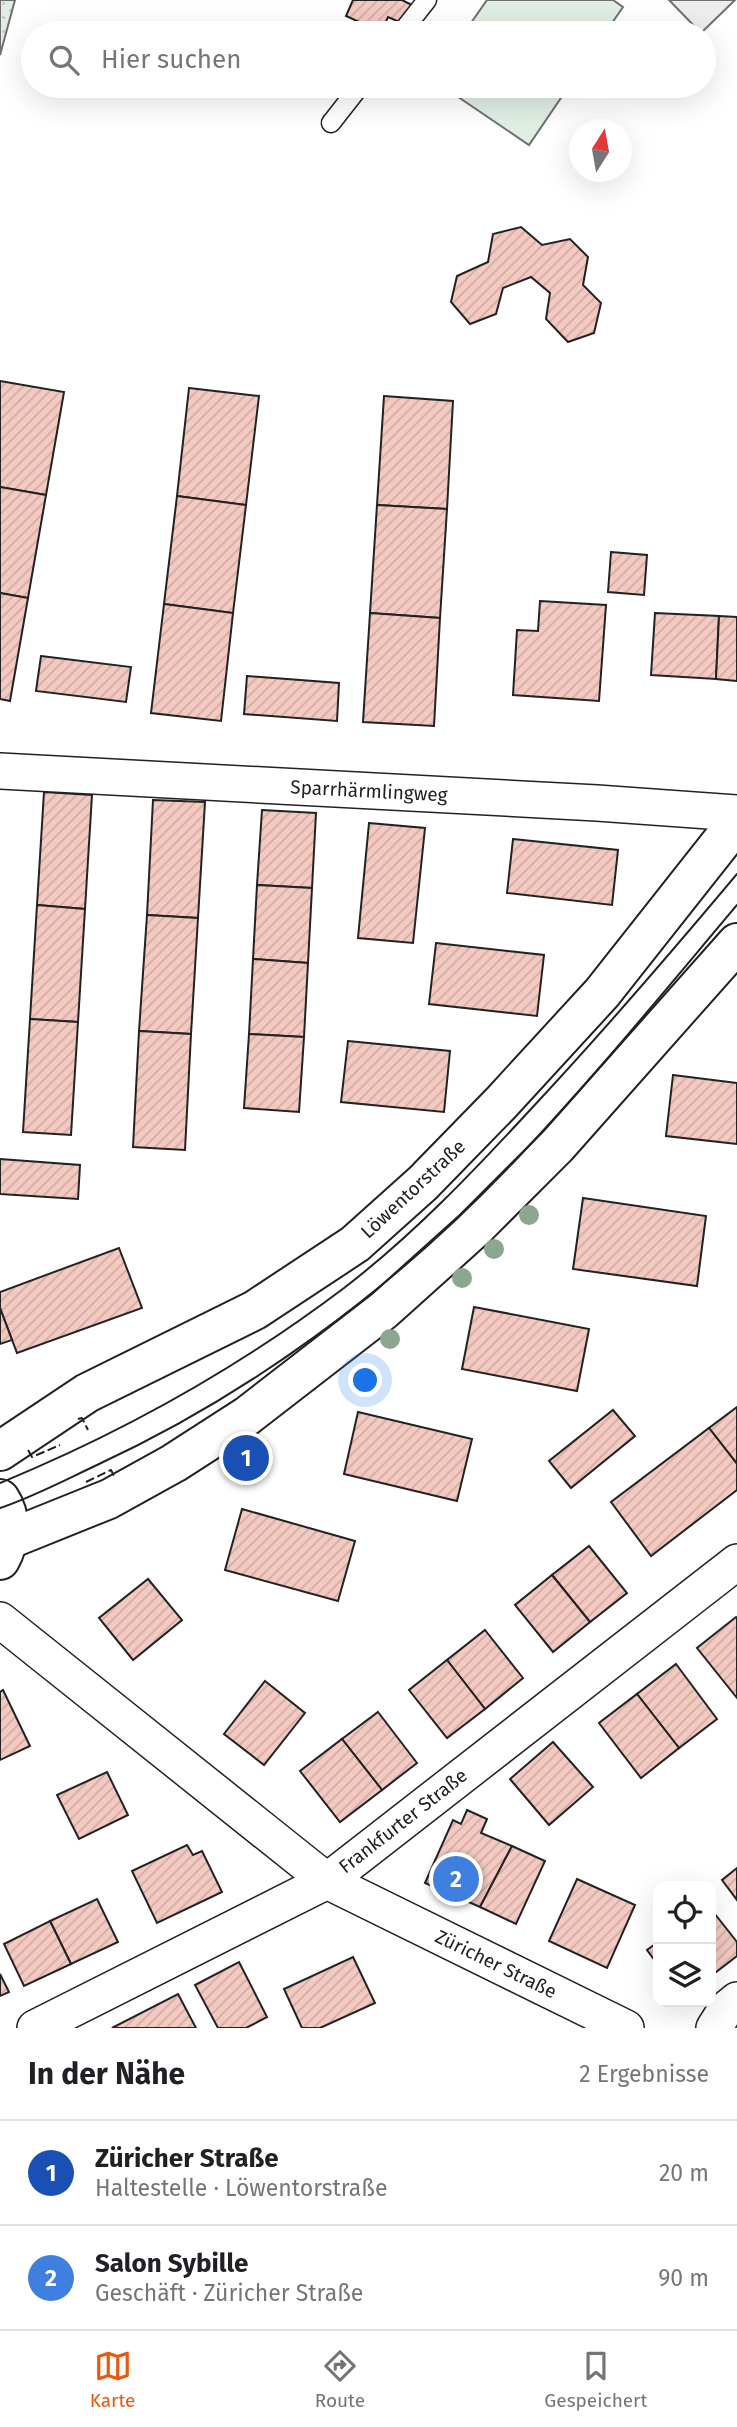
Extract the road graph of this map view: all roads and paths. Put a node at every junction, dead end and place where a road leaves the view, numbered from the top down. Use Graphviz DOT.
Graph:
graph roads {
  1 [pos="427,0"];
  2 [pos="410,21"];
  3 [pos="351,98"];
  4 [pos="331,123"];
  5 [pos="0,771"];
  6 [pos="737,813"];
  7 [pos="737,822"];
  8 [pos="737,943"];
  9 [pos="0,1451"];
  10 [pos="0,1499"];
  11 [pos="4,1550"];
  12 [pos="737,1562"];
  13 [pos="0,1620"];
  14 [pos="327,1881"];
  15 [pos="35,2028"];
  16 [pos="626,2028"];
  1 -- 2 [label="lane"];
  3 -- 4 [label="lane"];
  5 -- 6 [label="street, Sparrhärmlingweg"];
  7 -- 9 [label="main road, Löwentorstraße"];
  8 -- 11 [label="main road"];
  10 -- 11 [label="main road"];
  12 -- 14 [label="street, Frankfurter Straße"];
  13 -- 14 [label="street, Züricher Straße"];
  14 -- 15 [label="street, Frankfurter Straße"];
  14 -- 16 [label="street, Züricher Straße"];
}
